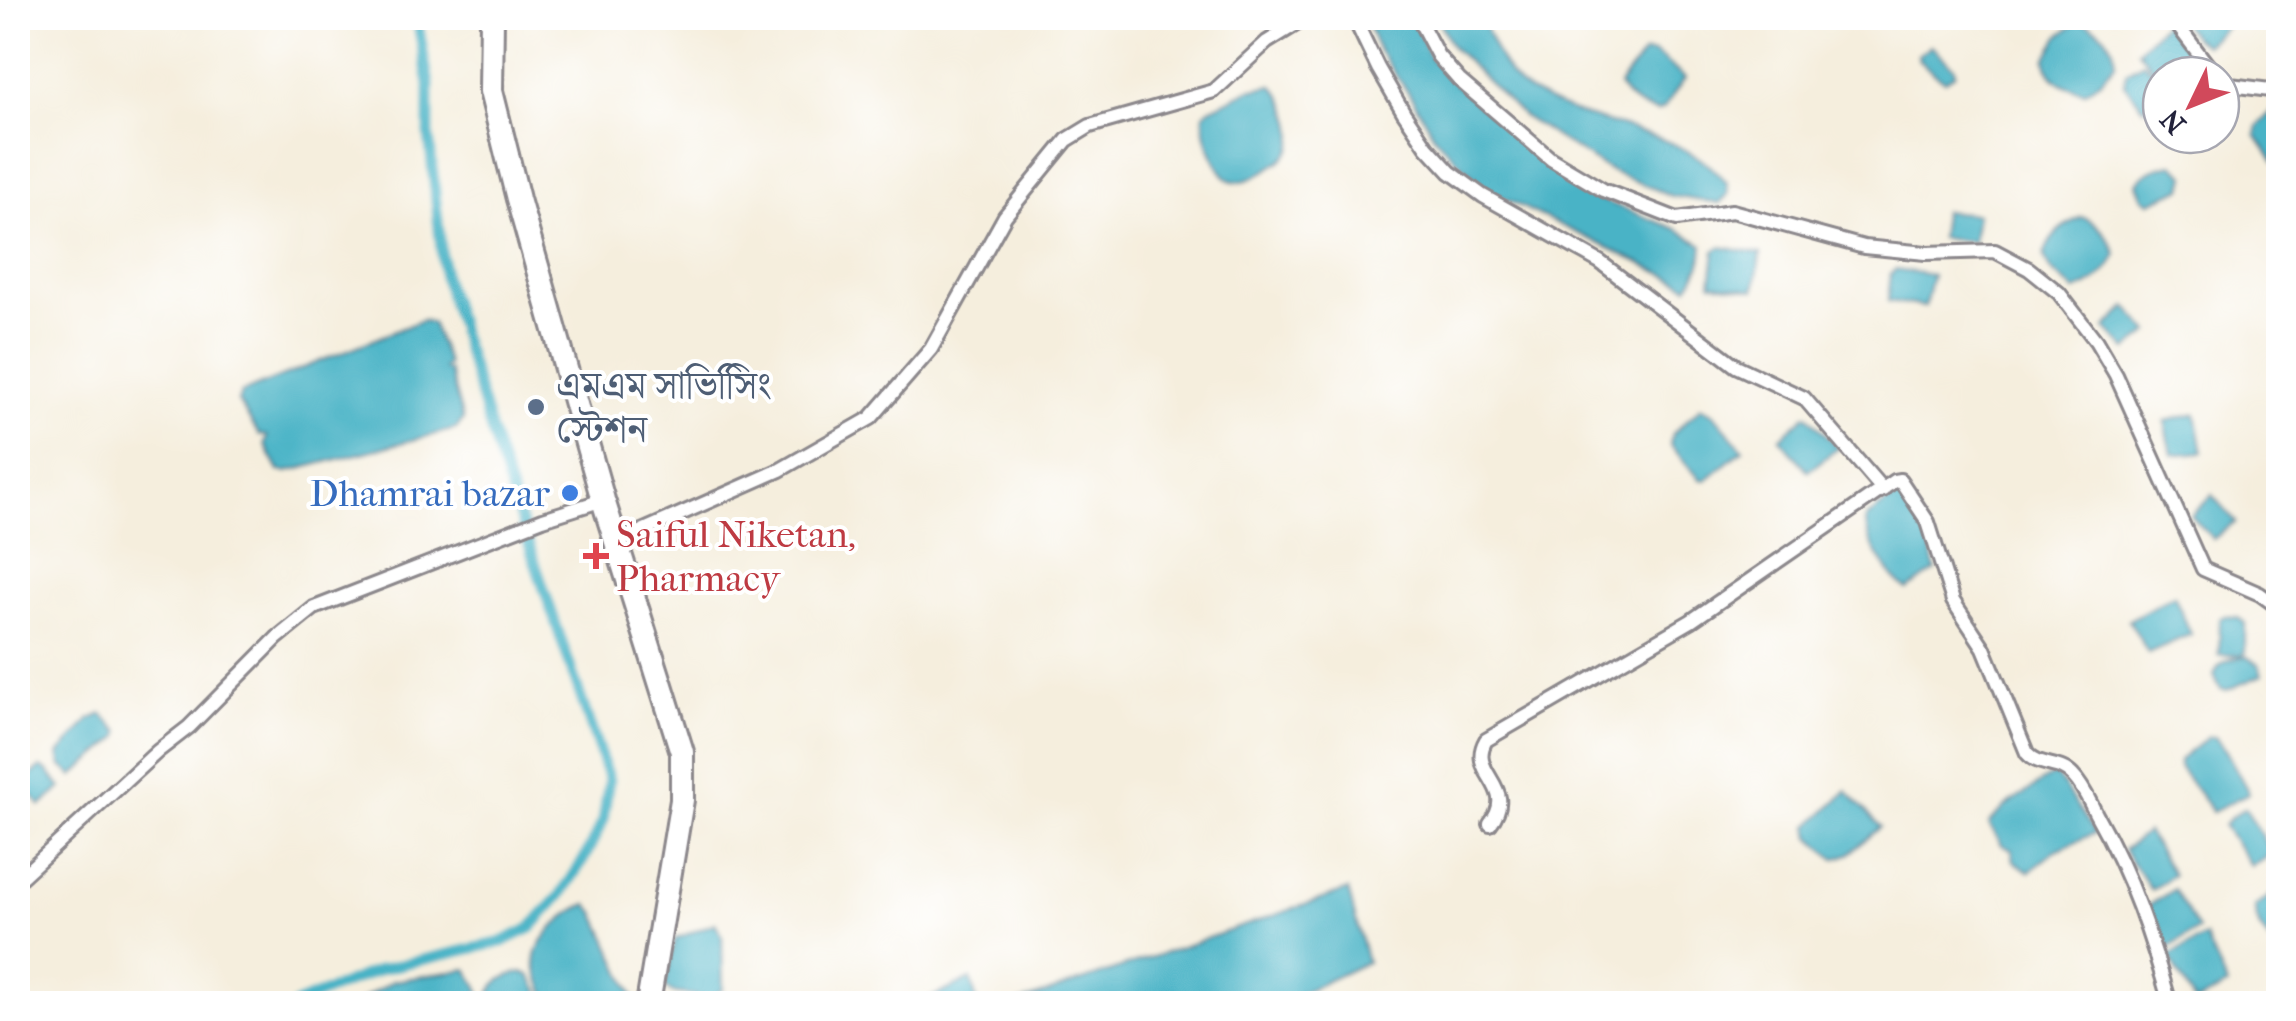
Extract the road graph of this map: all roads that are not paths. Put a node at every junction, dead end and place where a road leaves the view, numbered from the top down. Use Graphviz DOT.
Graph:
graph roads {
  1 [pos="492,18"];
  2 [pos="1306,18"];
  3 [pos="1354,18"];
  4 [pos="1418,18"];
  5 [pos="2172,18"];
  6 [pos="2200,55"];
  7 [pos="2241,86"];
  8 [pos="2278,90"];
  9 [pos="1883,490"];
  10 [pos="604,500"];
  11 [pos="616,542"];
  12 [pos="2278,606"];
  13 [pos="1490,824"];
  14 [pos="18,880"];
  15 [pos="648,1004"];
  16 [pos="2170,1004"];
  1 -- 10 [label="highway"];
  2 -- 11 [label="street"];
  3 -- 9 [label="street"];
  4 -- 12 [label="street"];
  5 -- 6 [label="street"];
  7 -- 8 [label="street"];
  9 -- 13 [label="street"];
  9 -- 16 [label="street"];
  10 -- 11 [label="highway"];
  10 -- 14 [label="street"];
  11 -- 15 [label="highway"];
}
